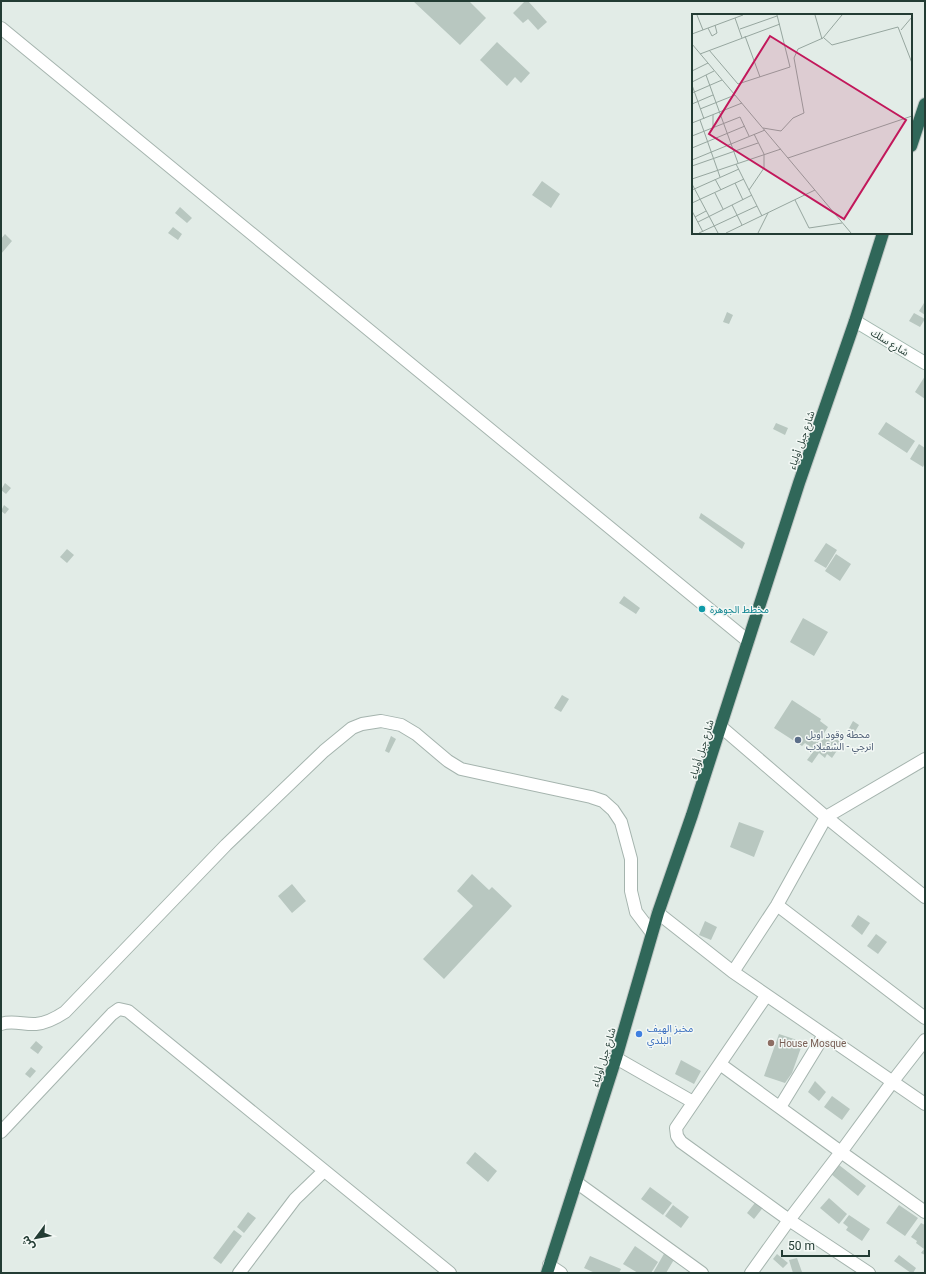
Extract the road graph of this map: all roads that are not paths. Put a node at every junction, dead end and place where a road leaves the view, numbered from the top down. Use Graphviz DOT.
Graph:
graph roads {
  1 [pos="1,28"];
  2 [pos="925,104"];
  3 [pos="912,143"];
  4 [pos="883,234"];
  5 [pos="855,320"];
  6 [pos="925,363"];
  7 [pos="748,641"];
  8 [pos="720,726"];
  9 [pos="925,759"];
  10 [pos="826,818"];
  11 [pos="925,897"];
  12 [pos="777,905"];
  13 [pos="658,913"];
  14 [pos="652,933"];
  15 [pos="733,972"];
  16 [pos="766,996"];
  17 [pos="925,1018"];
  18 [pos="1,1024"];
  19 [pos="824,1035"];
  20 [pos="925,1040"];
  21 [pos="616,1058"];
  22 [pos="720,1064"];
  23 [pos="892,1081"];
  24 [pos="693,1102"];
  25 [pos="925,1104"];
  26 [pos="780,1107"];
  27 [pos="1,1132"];
  28 [pos="841,1152"];
  29 [pos="324,1170"];
  30 [pos="576,1182"];
  31 [pos="925,1212"];
  32 [pos="789,1220"];
  33 [pos="548,1269"];
  34 [pos="863,1272"];
  35 [pos="238,1273"];
  36 [pos="450,1273"];
  37 [pos="561,1273"];
  38 [pos="702,1273"];
  39 [pos="752,1273"];
  1 -- 7 [label="street"];
  2 -- 3 [label="highway"];
  4 -- 5 [label="highway, شارع جبل أولياء"];
  5 -- 6 [label="street, شارع سلك"];
  5 -- 7 [label="highway, شارع جبل أولياء"];
  7 -- 8 [label="highway, شارع جبل أولياء"];
  8 -- 10 [label="street"];
  8 -- 13 [label="highway, شارع جبل أولياء"];
  9 -- 10 [label="street"];
  10 -- 11 [label="street"];
  10 -- 12 [label="street"];
  12 -- 15 [label="street"];
  12 -- 17 [label="street"];
  13 -- 14 [label="highway, شارع جبل أولياء"];
  13 -- 15 [label="street"];
  14 -- 18 [label="street"];
  14 -- 21 [label="highway, شارع جبل أولياء"];
  15 -- 16 [label="street"];
  16 -- 19 [label="street"];
  16 -- 22 [label="street"];
  19 -- 23 [label="street"];
  19 -- 26 [label="street"];
  20 -- 23 [label="street"];
  21 -- 24 [label="street"];
  21 -- 30 [label="highway, شارع جبل أولياء"];
  22 -- 24 [label="street"];
  22 -- 26 [label="street"];
  23 -- 25 [label="street"];
  23 -- 28 [label="street"];
  24 -- 32 [label="street"];
  26 -- 28 [label="street"];
  27 -- 29 [label="street"];
  28 -- 31 [label="street"];
  28 -- 32 [label="street"];
  29 -- 35 [label="street"];
  29 -- 36 [label="street"];
  30 -- 33 [label="highway, شارع جبل أولياء"];
  30 -- 38 [label="street"];
  32 -- 34 [label="street"];
  32 -- 39 [label="street"];
  33 -- 37 [label="street"];
}
